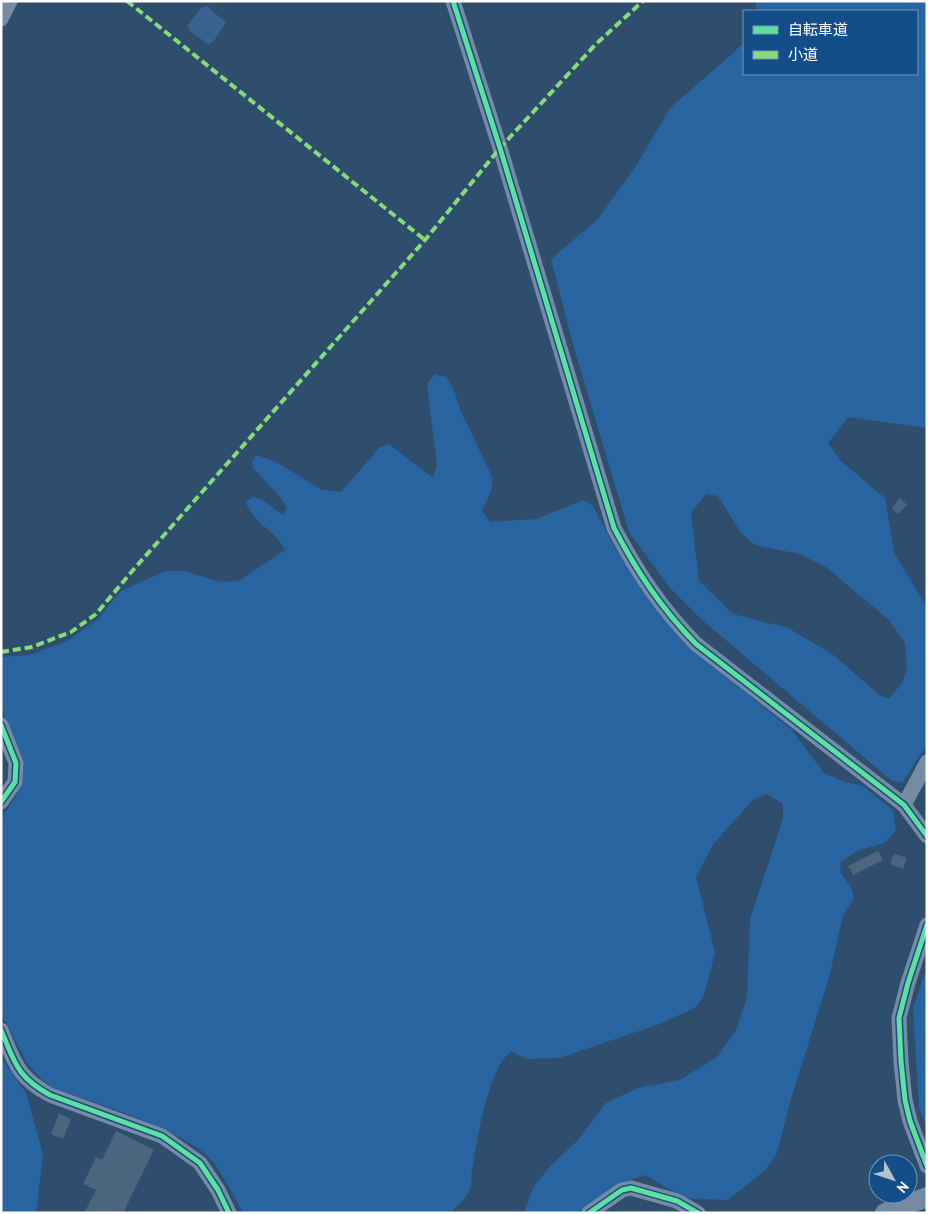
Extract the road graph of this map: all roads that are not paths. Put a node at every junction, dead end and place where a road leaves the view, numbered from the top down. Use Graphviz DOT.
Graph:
graph roads {
  1 [pos="10,1"];
  2 [pos="453,1"];
  3 [pos="1,19"];
  4 [pos="1,726"];
  5 [pos="927,762"];
  6 [pos="1,802"];
  7 [pos="904,805"];
  8 [pos="927,836"];
  9 [pos="927,925"];
  10 [pos="1,1030"];
  11 [pos="927,1166"];
  12 [pos="927,1197"];
  13 [pos="229,1213"];
  14 [pos="589,1213"];
  15 [pos="698,1213"];
  16 [pos="885,1213"];
  1 -- 3 [label="street"];
  2 -- 7 [label="street"];
  4 -- 6 [label="street"];
  5 -- 7 [label="street"];
  7 -- 8 [label="street"];
  9 -- 11 [label="street"];
  10 -- 13 [label="street"];
  12 -- 16 [label="main road"];
  14 -- 15 [label="street"];
}
